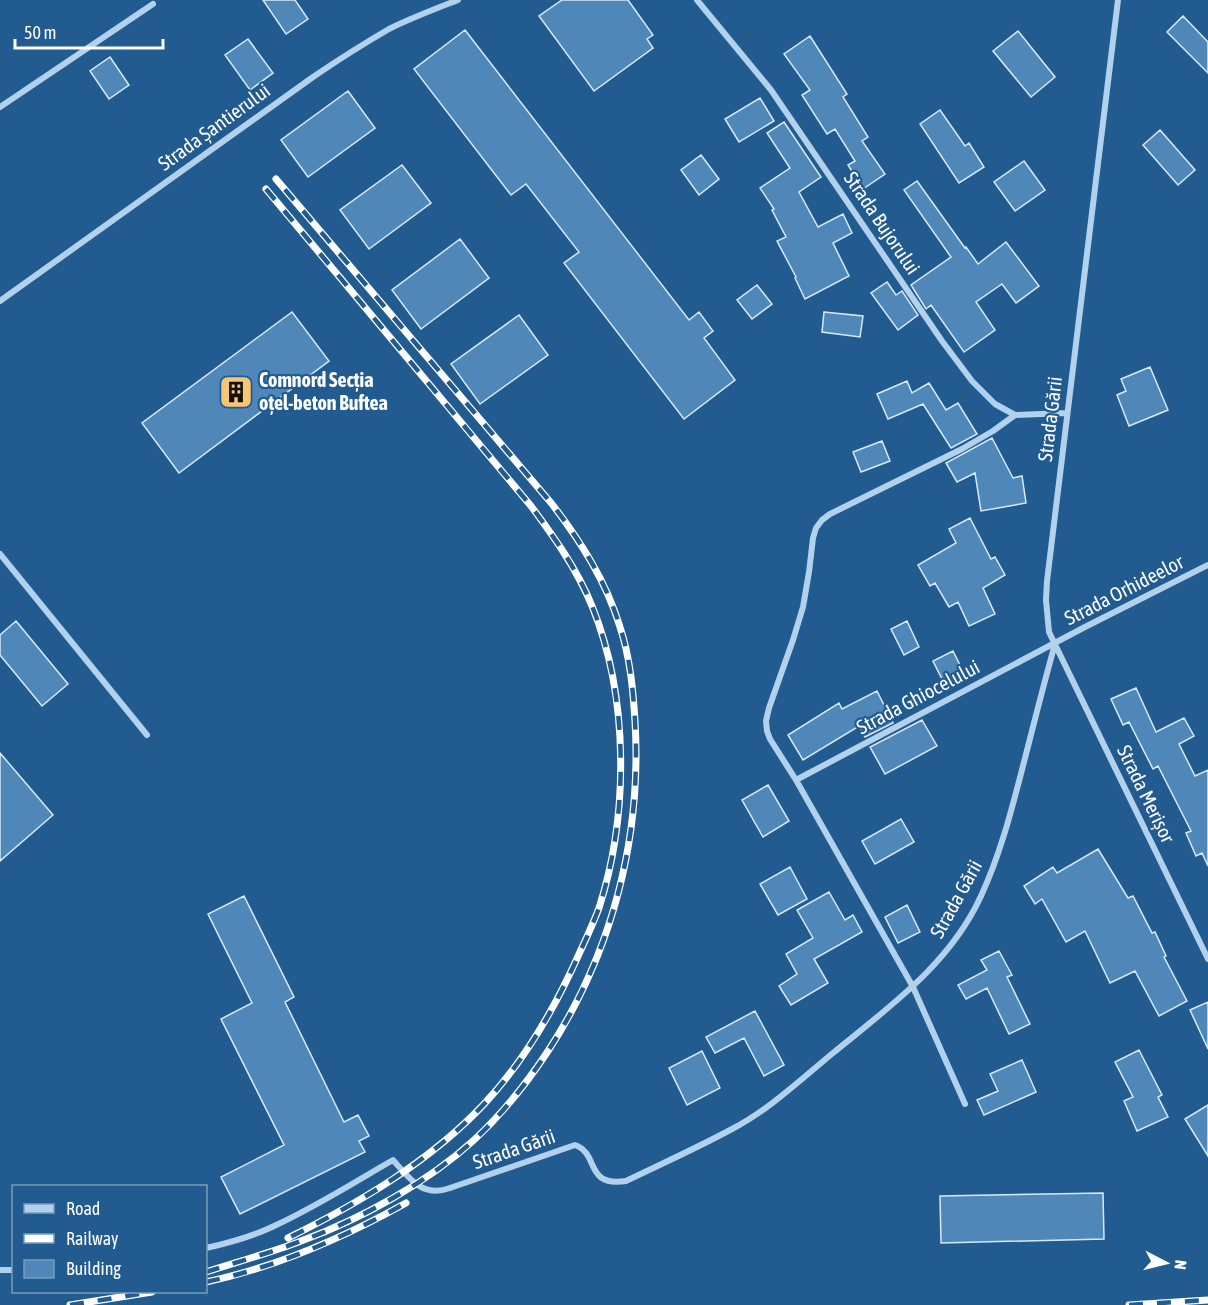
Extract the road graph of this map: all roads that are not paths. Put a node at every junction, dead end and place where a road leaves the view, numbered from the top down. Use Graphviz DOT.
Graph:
graph roads {
  1 [pos="458,0"];
  2 [pos="697,0"];
  3 [pos="1118,0"];
  4 [pos="153,4"];
  5 [pos="0,107"];
  6 [pos="0,301"];
  7 [pos="1067,413"];
  8 [pos="1015,415"];
  9 [pos="0,554"];
  10 [pos="1208,566"];
  11 [pos="1055,644"];
  12 [pos="147,735"];
  13 [pos="796,780"];
  14 [pos="1208,959"];
  15 [pos="913,987"];
  16 [pos="965,1104"];
  17 [pos="207,1248"];
  1 -- 6 [label="street, Strada Șantierului"];
  2 -- 8 [label="street, Strada Bujorului"];
  3 -- 7 [label="street, Strada Gării"];
  4 -- 5 [label="street"];
  7 -- 8 [label="street"];
  7 -- 11 [label="street, Strada Gării"];
  8 -- 13 [label="street"];
  9 -- 12 [label="street"];
  10 -- 11 [label="street, Strada Orhideelor"];
  11 -- 13 [label="street, Strada Ghiocelului"];
  11 -- 14 [label="street, Strada Merișor"];
  11 -- 15 [label="street, Strada Gării"];
  13 -- 15 [label="street"];
  15 -- 16 [label="street"];
  15 -- 17 [label="street, Strada Gării"];
}
